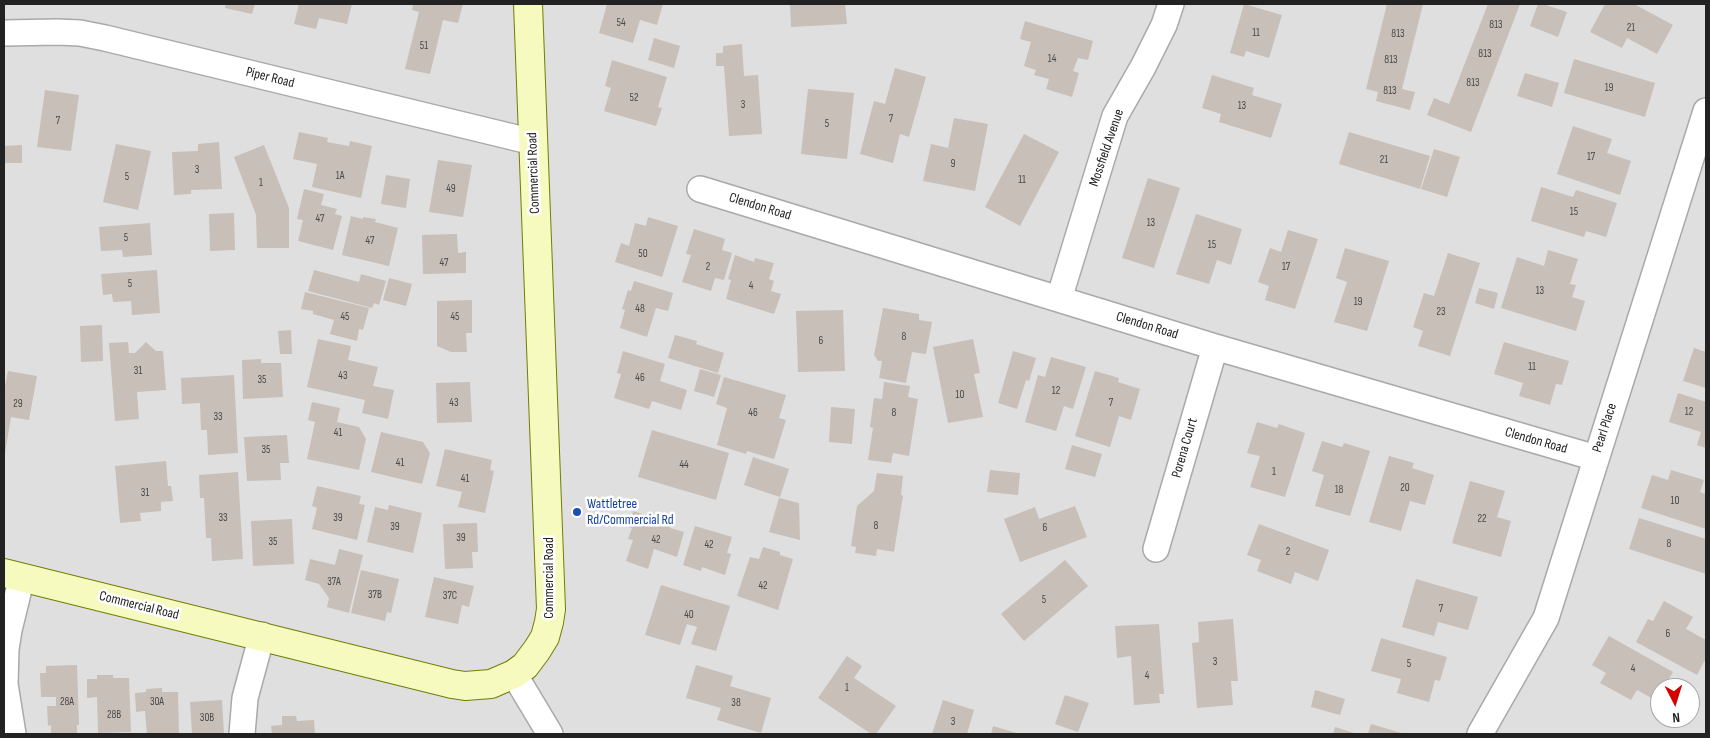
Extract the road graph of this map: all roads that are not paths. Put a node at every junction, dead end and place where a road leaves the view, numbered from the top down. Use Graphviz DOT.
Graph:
graph roads {
  1 [pos="528,4"];
  2 [pos="1171,4"];
  3 [pos="4,33"];
  4 [pos="1706,111"];
  5 [pos="533,142"];
  6 [pos="700,189"];
  7 [pos="1059,299"];
  8 [pos="1215,347"];
  9 [pos="1596,458"];
  10 [pos="1156,549"];
  11 [pos="13,575"];
  12 [pos="262,636"];
  13 [pos="514,674"];
  14 [pos="12,734"];
  15 [pos="242,734"];
  16 [pos="550,734"];
  17 [pos="1480,734"];
  1 -- 5 [label="main road, Commercial Road"];
  2 -- 7 [label="street, Mossfield Avenue"];
  3 -- 5 [label="street, Piper Road"];
  4 -- 9 [label="street, Pearl Place"];
  5 -- 13 [label="main road, Commercial Road"];
  6 -- 7 [label="street, Clendon Road"];
  7 -- 8 [label="street, Clendon Road"];
  8 -- 9 [label="street, Clendon Road"];
  8 -- 10 [label="street, Porena Court"];
  9 -- 17 [label="street, Pearl Place"];
  11 -- 12 [label="main road, Commercial Road"];
  11 -- 14 [label="street"];
  12 -- 13 [label="main road, Commercial Road"];
  12 -- 15 [label="street"];
  13 -- 16 [label="street"];
}
